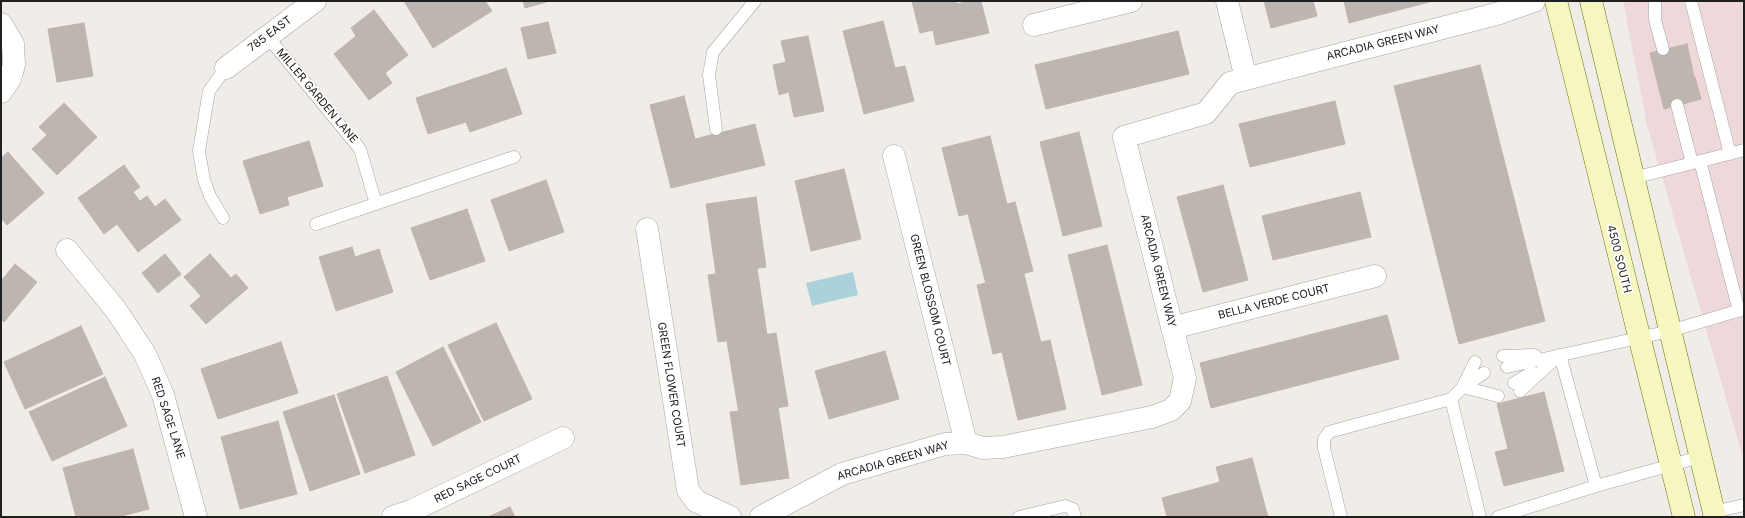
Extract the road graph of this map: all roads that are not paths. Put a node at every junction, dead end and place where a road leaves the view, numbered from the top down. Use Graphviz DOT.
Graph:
graph roads {
  1 [pos="315,1"];
  2 [pos="755,1"];
  3 [pos="1131,1"];
  4 [pos="1227,1"];
  5 [pos="1534,1"];
  6 [pos="1556,1"];
  7 [pos="1591,1"];
  8 [pos="1655,1"];
  9 [pos="1692,1"];
  10 [pos="1,24"];
  11 [pos="1034,25"];
  12 [pos="267,36"];
  13 [pos="1663,50"];
  14 [pos="226,68"];
  15 [pos="1246,79"];
  16 [pos="1,92"];
  17 [pos="1677,105"];
  18 [pos="716,129"];
  19 [pos="1744,150"];
  20 [pos="1730,154"];
  21 [pos="894,156"];
  22 [pos="514,157"];
  23 [pos="1696,162"];
  24 [pos="1633,178"];
  25 [pos="376,204"];
  26 [pos="223,218"];
  27 [pos="316,224"];
  28 [pos="646,229"];
  29 [pos="67,250"];
  30 [pos="1375,276"];
  31 [pos="1741,310"];
  32 [pos="1172,328"];
  33 [pos="1670,331"];
  34 [pos="1639,337"];
  35 [pos="1560,355"];
  36 [pos="1476,362"];
  37 [pos="1505,362"];
  38 [pos="1484,373"];
  39 [pos="1463,387"];
  40 [pos="1517,387"];
  41 [pos="1496,392"];
  42 [pos="1451,399"];
  43 [pos="563,438"];
  44 [pos="966,443"];
  45 [pos="1700,457"];
  46 [pos="1671,466"];
  47 [pos="1596,486"];
  48 [pos="1744,505"];
  49 [pos="1714,514"];
  50 [pos="196,517"];
  51 [pos="393,517"];
  52 [pos="730,517"];
  53 [pos="761,517"];
  54 [pos="1019,517"];
  55 [pos="1075,517"];
  56 [pos="1341,517"];
  57 [pos="1480,517"];
  58 [pos="1498,517"];
  59 [pos="1684,517"];
  1 -- 12 [label="street, 785 EAST"];
  2 -- 18 [label="lane"];
  3 -- 11 [label="street"];
  4 -- 15 [label="street"];
  5 -- 15 [label="street, ARCADIA GREEN WAY"];
  6 -- 34 [label="main road, 4500 SOUTH"];
  7 -- 24 [label="main road"];
  8 -- 13 [label="lane"];
  9 -- 20 [label="lane"];
  10 -- 16 [label="street"];
  12 -- 14 [label="street, 785 EAST"];
  12 -- 25 [label="lane, MILLER GARDEN LANE"];
  14 -- 26 [label="lane"];
  15 -- 32 [label="street, ARCADIA GREEN WAY"];
  17 -- 23 [label="lane"];
  19 -- 20 [label="lane"];
  20 -- 23 [label="lane"];
  21 -- 44 [label="street, GREEN BLOSSOM COURT"];
  22 -- 25 [label="lane"];
  23 -- 24 [label="lane"];
  23 -- 31 [label="lane"];
  24 -- 33 [label="main road"];
  25 -- 27 [label="lane"];
  28 -- 52 [label="street, GREEN FLOWER COURT"];
  29 -- 50 [label="street, RED SAGE LANE"];
  30 -- 32 [label="street, BELLA VERDE COURT"];
  31 -- 33 [label="lane"];
  32 -- 44 [label="street, ARCADIA GREEN WAY"];
  33 -- 34 [label="lane"];
  33 -- 45 [label="main road"];
  34 -- 35 [label="lane"];
  34 -- 46 [label="main road, 4500 SOUTH"];
  35 -- 37 [label="lane"];
  35 -- 40 [label="lane"];
  35 -- 47 [label="lane"];
  36 -- 39 [label="lane"];
  38 -- 39 [label="lane"];
  39 -- 41 [label="lane"];
  39 -- 42 [label="lane"];
  42 -- 56 [label="lane"];
  42 -- 57 [label="lane"];
  43 -- 51 [label="street, RED SAGE COURT"];
  44 -- 53 [label="street, ARCADIA GREEN WAY"];
  45 -- 46 [label="lane"];
  45 -- 49 [label="main road"];
  46 -- 47 [label="lane"];
  46 -- 59 [label="main road, 4500 SOUTH"];
  47 -- 58 [label="lane"];
  48 -- 49 [label="lane"];
  54 -- 55 [label="lane"];
}
